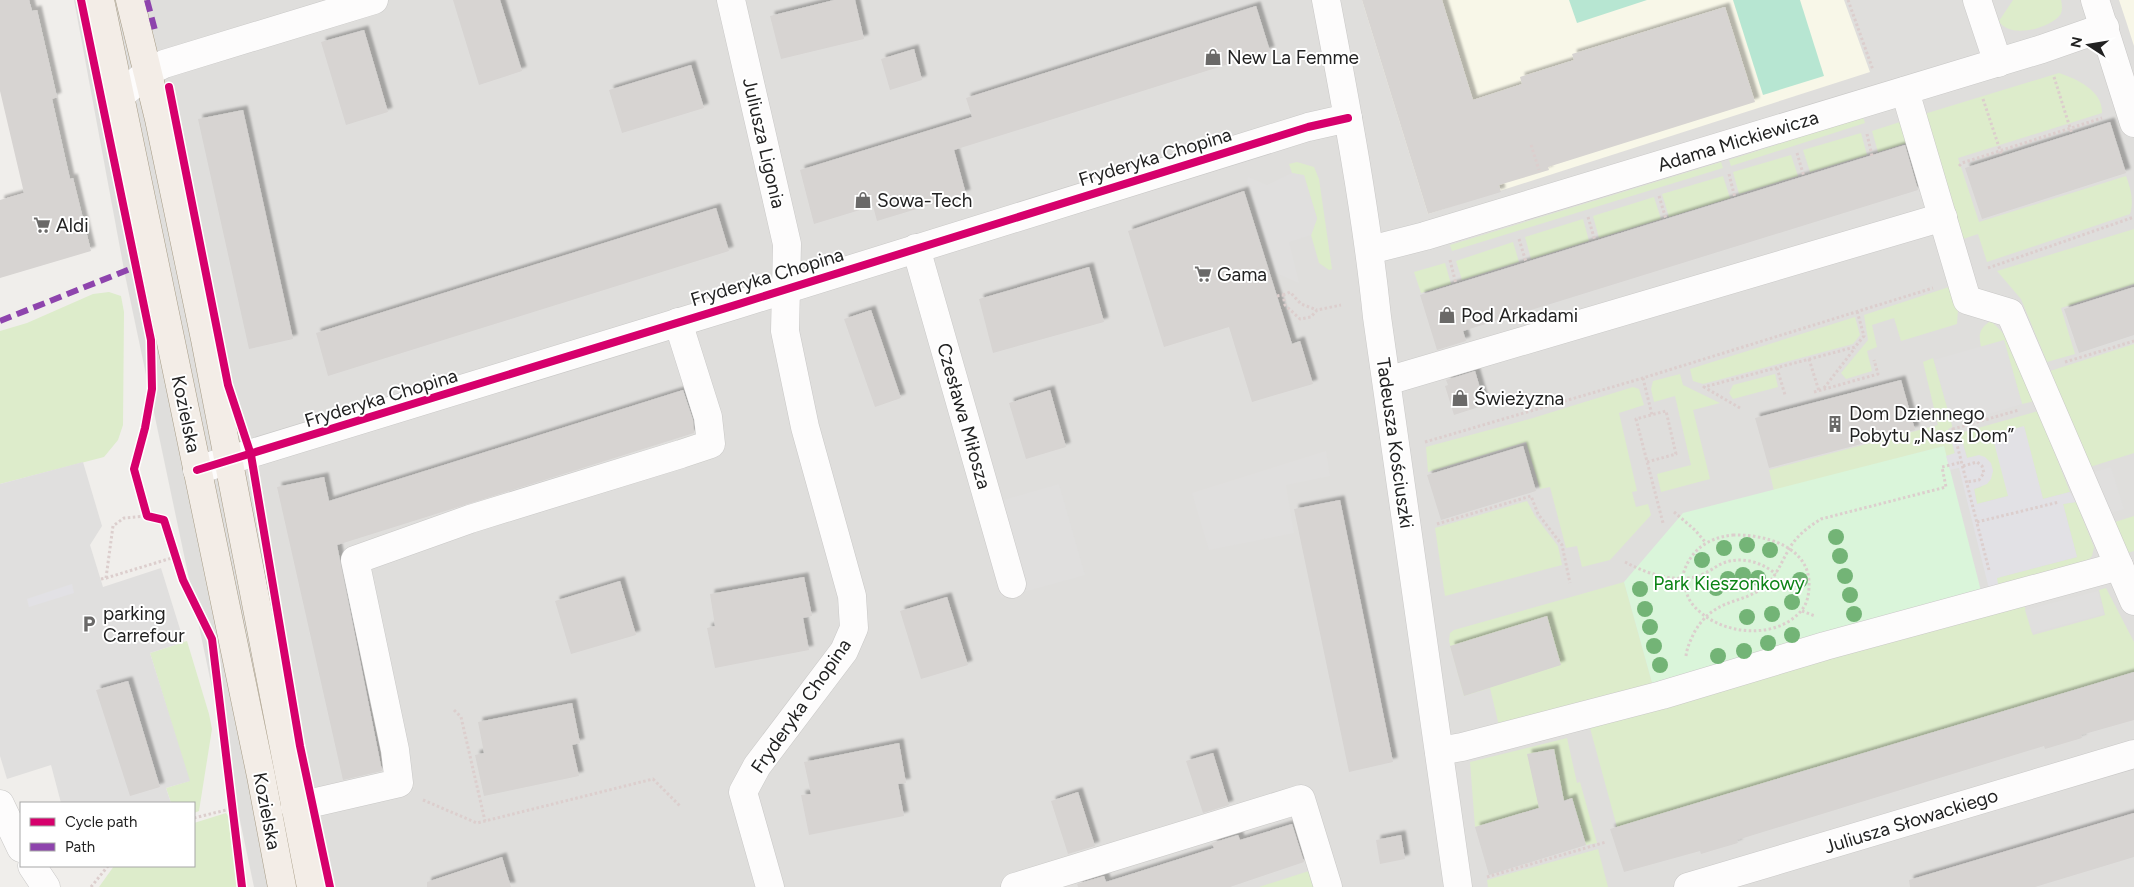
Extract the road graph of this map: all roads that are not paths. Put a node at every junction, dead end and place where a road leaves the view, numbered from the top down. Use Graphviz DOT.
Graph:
graph roads {
  1 [pos="100,0"];
  2 [pos="130,0"];
  3 [pos="374,0"];
  4 [pos="731,0"];
  5 [pos="1326,0"];
  6 [pos="1977,0"];
  7 [pos="2095,0"];
  8 [pos="2105,27"];
  9 [pos="1998,63"];
  10 [pos="148,72"];
  11 [pos="1894,94"];
  12 [pos="120,96"];
  13 [pos="1348,118"];
  14 [pos="2122,119"];
  15 [pos="1939,205"];
  16 [pos="916,248"];
  17 [pos="1370,250"];
  18 [pos="786,288"];
  19 [pos="678,322"];
  20 [pos="1387,381"];
  21 [pos="229,461"];
  22 [pos="197,470"];
  23 [pos="2119,566"];
  24 [pos="1012,584"];
  25 [pos="2134,601"];
  26 [pos="1439,751"];
  27 [pos="2134,754"];
  28 [pos="0,804"];
  29 [pos="295,806"];
  30 [pos="20,846"];
  31 [pos="33,867"];
  32 [pos="1470,883"];
  33 [pos="46,887"];
  34 [pos="282,887"];
  35 [pos="311,887"];
  36 [pos="770,887"];
  37 [pos="1015,887"];
  38 [pos="1328,887"];
  39 [pos="1688,887"];
  1 -- 12 [label="main road, Kozielska"];
  2 -- 10 [label="main road, Kozielska"];
  3 -- 10 [label="street"];
  4 -- 18 [label="street, Juliusza Ligonia"];
  5 -- 13 [label="street, Tadeusza Kościuszki"];
  6 -- 9 [label="street"];
  7 -- 8 [label="street"];
  8 -- 9 [label="street, Adama Mickiewicza"];
  8 -- 14 [label="street"];
  9 -- 11 [label="street, Adama Mickiewicza"];
  10 -- 12 [label="street"];
  10 -- 21 [label="main road, Kozielska"];
  11 -- 15 [label="street"];
  11 -- 17 [label="street, Adama Mickiewicza"];
  12 -- 22 [label="main road, Kozielska"];
  13 -- 16 [label="street, Fryderyka Chopina"];
  13 -- 17 [label="street, Tadeusza Kościuszki"];
  15 -- 20 [label="street"];
  15 -- 23 [label="street"];
  16 -- 18 [label="street, Fryderyka Chopina"];
  16 -- 24 [label="street, Czesława Miłosza"];
  17 -- 20 [label="street, Tadeusza Kościuszki"];
  18 -- 19 [label="street, Fryderyka Chopina"];
  18 -- 36 [label="street, Fryderyka Chopina"];
  19 -- 21 [label="street, Fryderyka Chopina"];
  19 -- 29 [label="street"];
  20 -- 26 [label="street, Tadeusza Kościuszki"];
  21 -- 22 [label="street, Fryderyka Chopina"];
  21 -- 29 [label="main road, Kozielska"];
  22 -- 34 [label="main road, Kozielska"];
  23 -- 25 [label="street"];
  23 -- 26 [label="street"];
  26 -- 32 [label="street, Tadeusza Kościuszki"];
  27 -- 39 [label="street, Juliusza Słowackiego"];
  28 -- 30 [label="street"];
  29 -- 35 [label="main road, Kozielska"];
  31 -- 33 [label="street"];
  37 -- 38 [label="street"];
}
